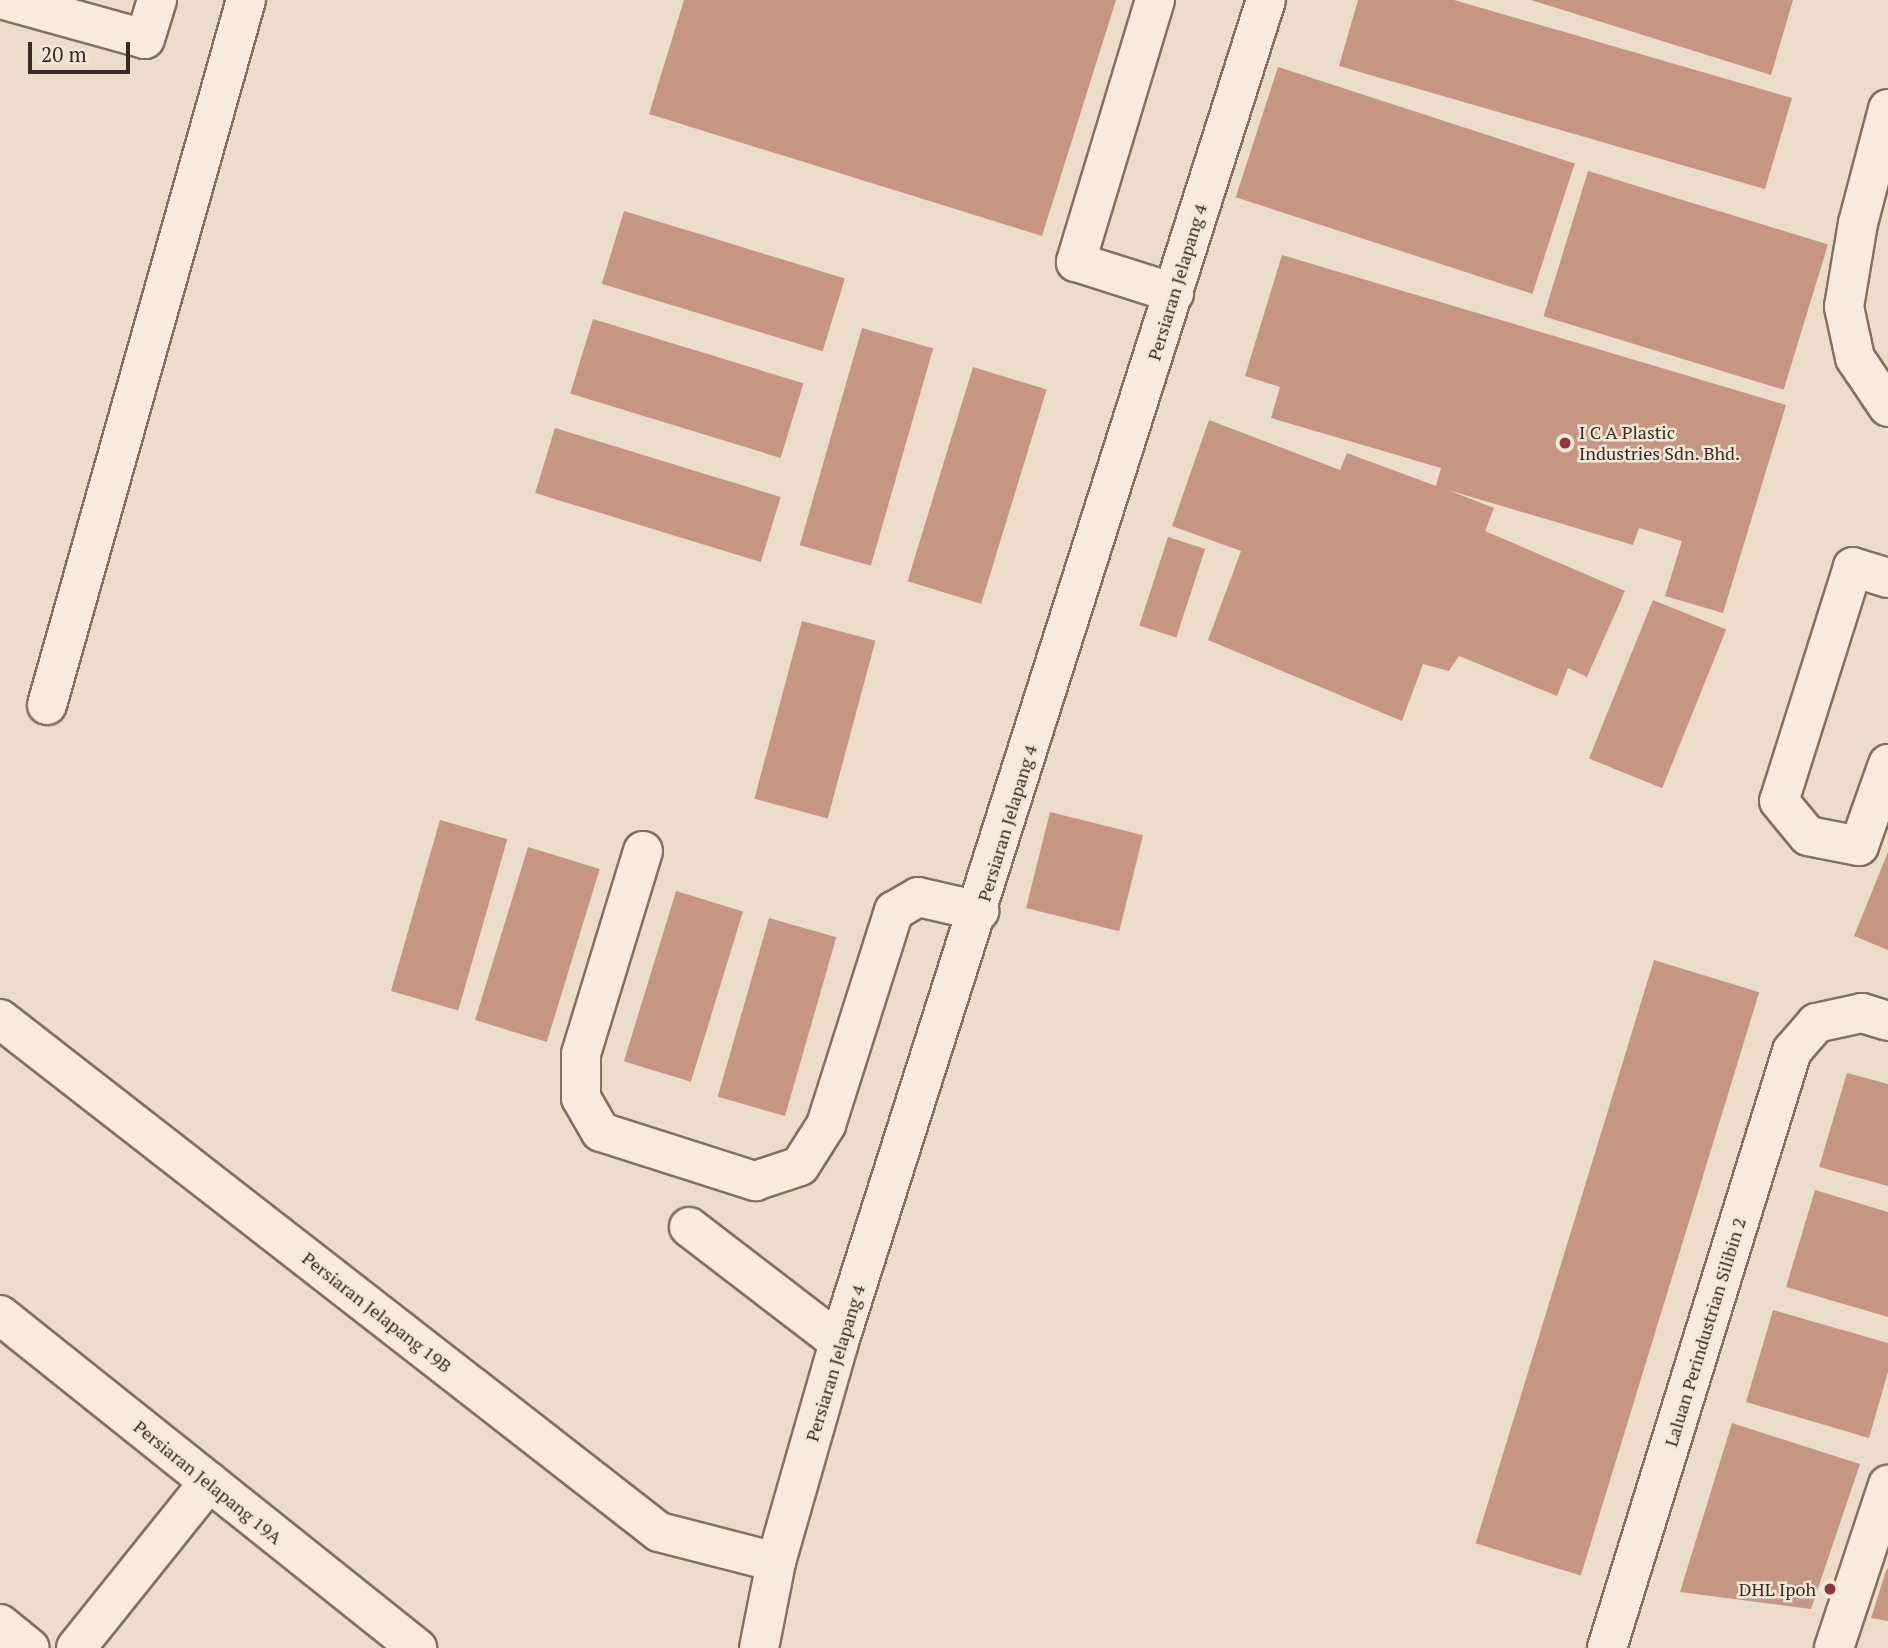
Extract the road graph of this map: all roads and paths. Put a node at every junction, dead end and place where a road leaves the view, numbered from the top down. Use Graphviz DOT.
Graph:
graph roads {
  1 [pos="4,0"];
  2 [pos="157,0"];
  3 [pos="246,0"];
  4 [pos="1154,0"];
  5 [pos="1266,0"];
  6 [pos="1888,109"];
  7 [pos="1174,293"];
  8 [pos="1888,407"];
  9 [pos="1888,578"];
  10 [pos="47,705"];
  11 [pos="1888,764"];
  12 [pos="643,851"];
  13 [pos="979,911"];
  14 [pos="0,1019"];
  15 [pos="1888,1021"];
  16 [pos="689,1227"];
  17 [pos="0,1315"];
  18 [pos="839,1342"];
  19 [pos="209,1482"];
  20 [pos="1888,1485"];
  21 [pos="776,1562"];
  22 [pos="0,1624"];
  23 [pos="1617,1647"];
  24 [pos="30,1648"];
  25 [pos="76,1648"];
  26 [pos="416,1648"];
  27 [pos="759,1648"];
  28 [pos="1834,1648"];
  1 -- 2 [label="street"];
  3 -- 10 [label="street"];
  4 -- 7 [label="street"];
  5 -- 7 [label="street, Persiaran Jelapang 4"];
  6 -- 8 [label="street"];
  7 -- 13 [label="street, Persiaran Jelapang 4"];
  9 -- 11 [label="street"];
  12 -- 13 [label="street"];
  13 -- 18 [label="street, Persiaran Jelapang 4"];
  14 -- 21 [label="street, Persiaran Jelapang 19B"];
  15 -- 23 [label="street, Laluan Perindustrian Silibin 2"];
  16 -- 18 [label="street"];
  17 -- 19 [label="street, Persiaran Jelapang 19A"];
  18 -- 21 [label="street, Persiaran Jelapang 4"];
  19 -- 25 [label="street"];
  19 -- 26 [label="street, Persiaran Jelapang 19A"];
  20 -- 28 [label="street"];
  21 -- 27 [label="street, Persiaran Jelapang 4"];
  22 -- 24 [label="street"];
}
